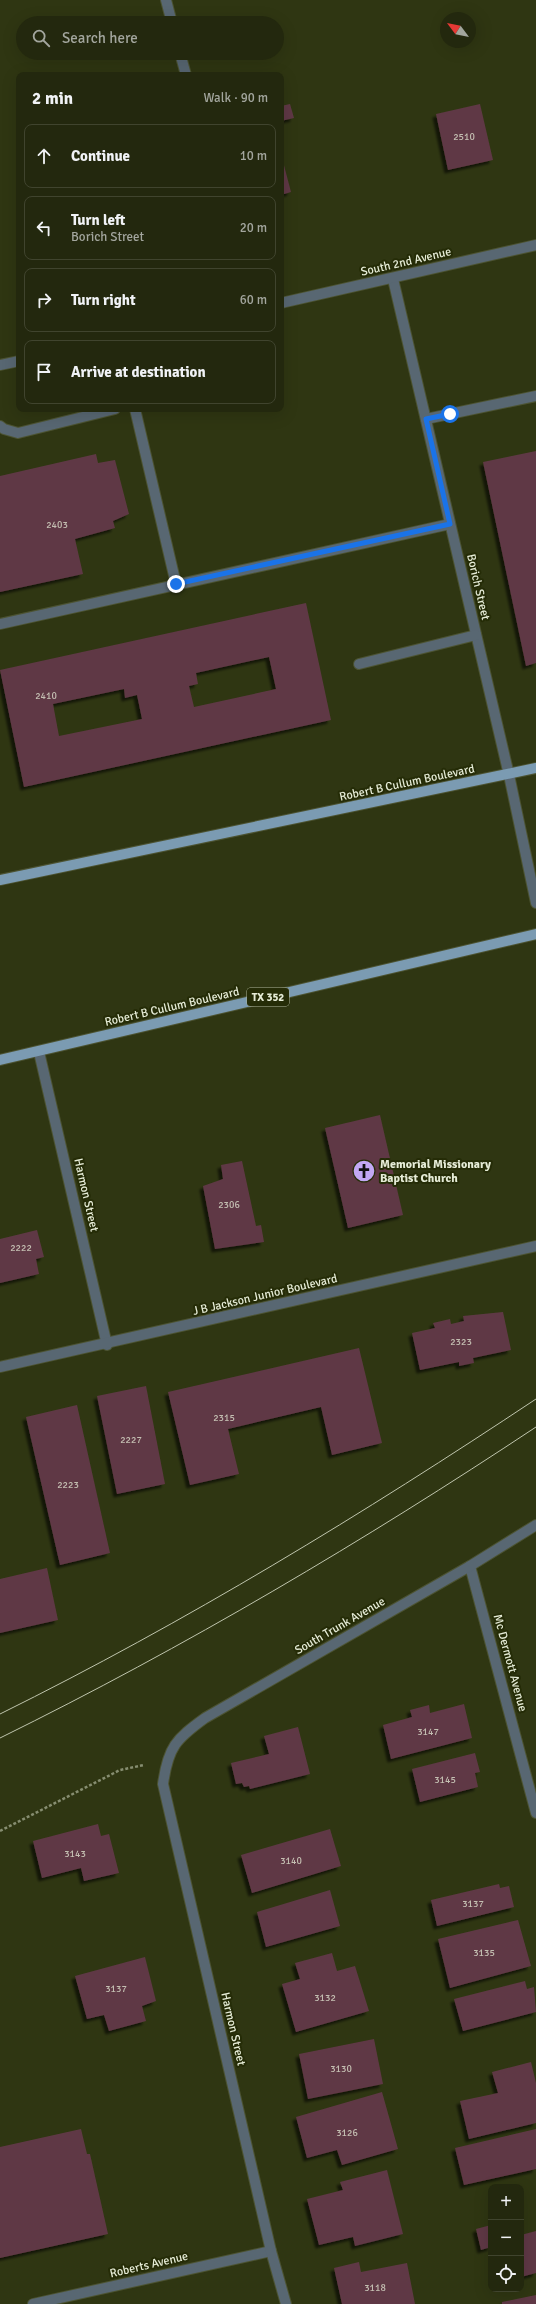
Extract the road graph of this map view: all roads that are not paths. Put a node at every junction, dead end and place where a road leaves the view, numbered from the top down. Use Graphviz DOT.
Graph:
graph roads {
  1 [pos="166,0"];
  2 [pos="170,16"];
  3 [pos="182,60"];
  4 [pos="185,72"];
  5 [pos="536,245"];
  6 [pos="393,279"];
  7 [pos="284,302"];
  8 [pos="16,362"];
  9 [pos="0,365"];
  10 [pos="536,396"];
  11 [pos="103,412"];
  12 [pos="136,412"];
  13 [pos="426,419"];
  14 [pos="0,426"];
  15 [pos="450,524"];
  16 [pos="176,584"];
  17 [pos="0,624"];
  18 [pos="476,635"];
  19 [pos="359,664"];
  20 [pos="536,768"];
  21 [pos="509,775"];
  22 [pos="0,880"];
  23 [pos="536,902"];
  24 [pos="536,934"];
  25 [pos="39,1052"];
  26 [pos="0,1060"];
  27 [pos="536,1246"];
  28 [pos="106,1345"];
  29 [pos="0,1367"];
  30 [pos="536,1525"];
  31 [pos="470,1566"];
  32 [pos="166,1760"];
  33 [pos="536,1813"];
  34 [pos="271,2251"];
  35 [pos="33,2304"];
  36 [pos="286,2304"];
  1 -- 2 [label="street"];
  3 -- 4 [label="street"];
  5 -- 6 [label="street, South 2nd Avenue"];
  6 -- 7 [label="street, South 2nd Avenue"];
  6 -- 13 [label="street, Borich Street"];
  8 -- 9 [label="street"];
  10 -- 13 [label="street"];
  11 -- 14 [label="street"];
  12 -- 16 [label="street"];
  13 -- 15 [label="street, Borich Street"];
  15 -- 16 [label="street"];
  15 -- 18 [label="street, Borich Street"];
  16 -- 17 [label="street"];
  18 -- 19 [label="street"];
  18 -- 21 [label="street, Borich Street"];
  20 -- 21 [label="main road, Robert B Cullum Boulevard"];
  21 -- 22 [label="main road, Robert B Cullum Boulevard"];
  21 -- 23 [label="street, Borich Street"];
  24 -- 25 [label="main road, Robert B Cullum Boulevard / TX 352"];
  25 -- 26 [label="main road, Robert B Cullum Boulevard / TX 352"];
  25 -- 28 [label="street, Harmon Street"];
  27 -- 28 [label="street, J B Jackson Junior Boulevard"];
  28 -- 29 [label="street, J B Jackson Junior Boulevard"];
  30 -- 31 [label="street, South Trunk Avenue"];
  31 -- 32 [label="street, South Trunk Avenue"];
  31 -- 33 [label="street, Mc Dermott Avenue"];
  32 -- 34 [label="street, Harmon Street"];
  34 -- 35 [label="street, Roberts Avenue"];
  34 -- 36 [label="street, Harmon Street"];
}
